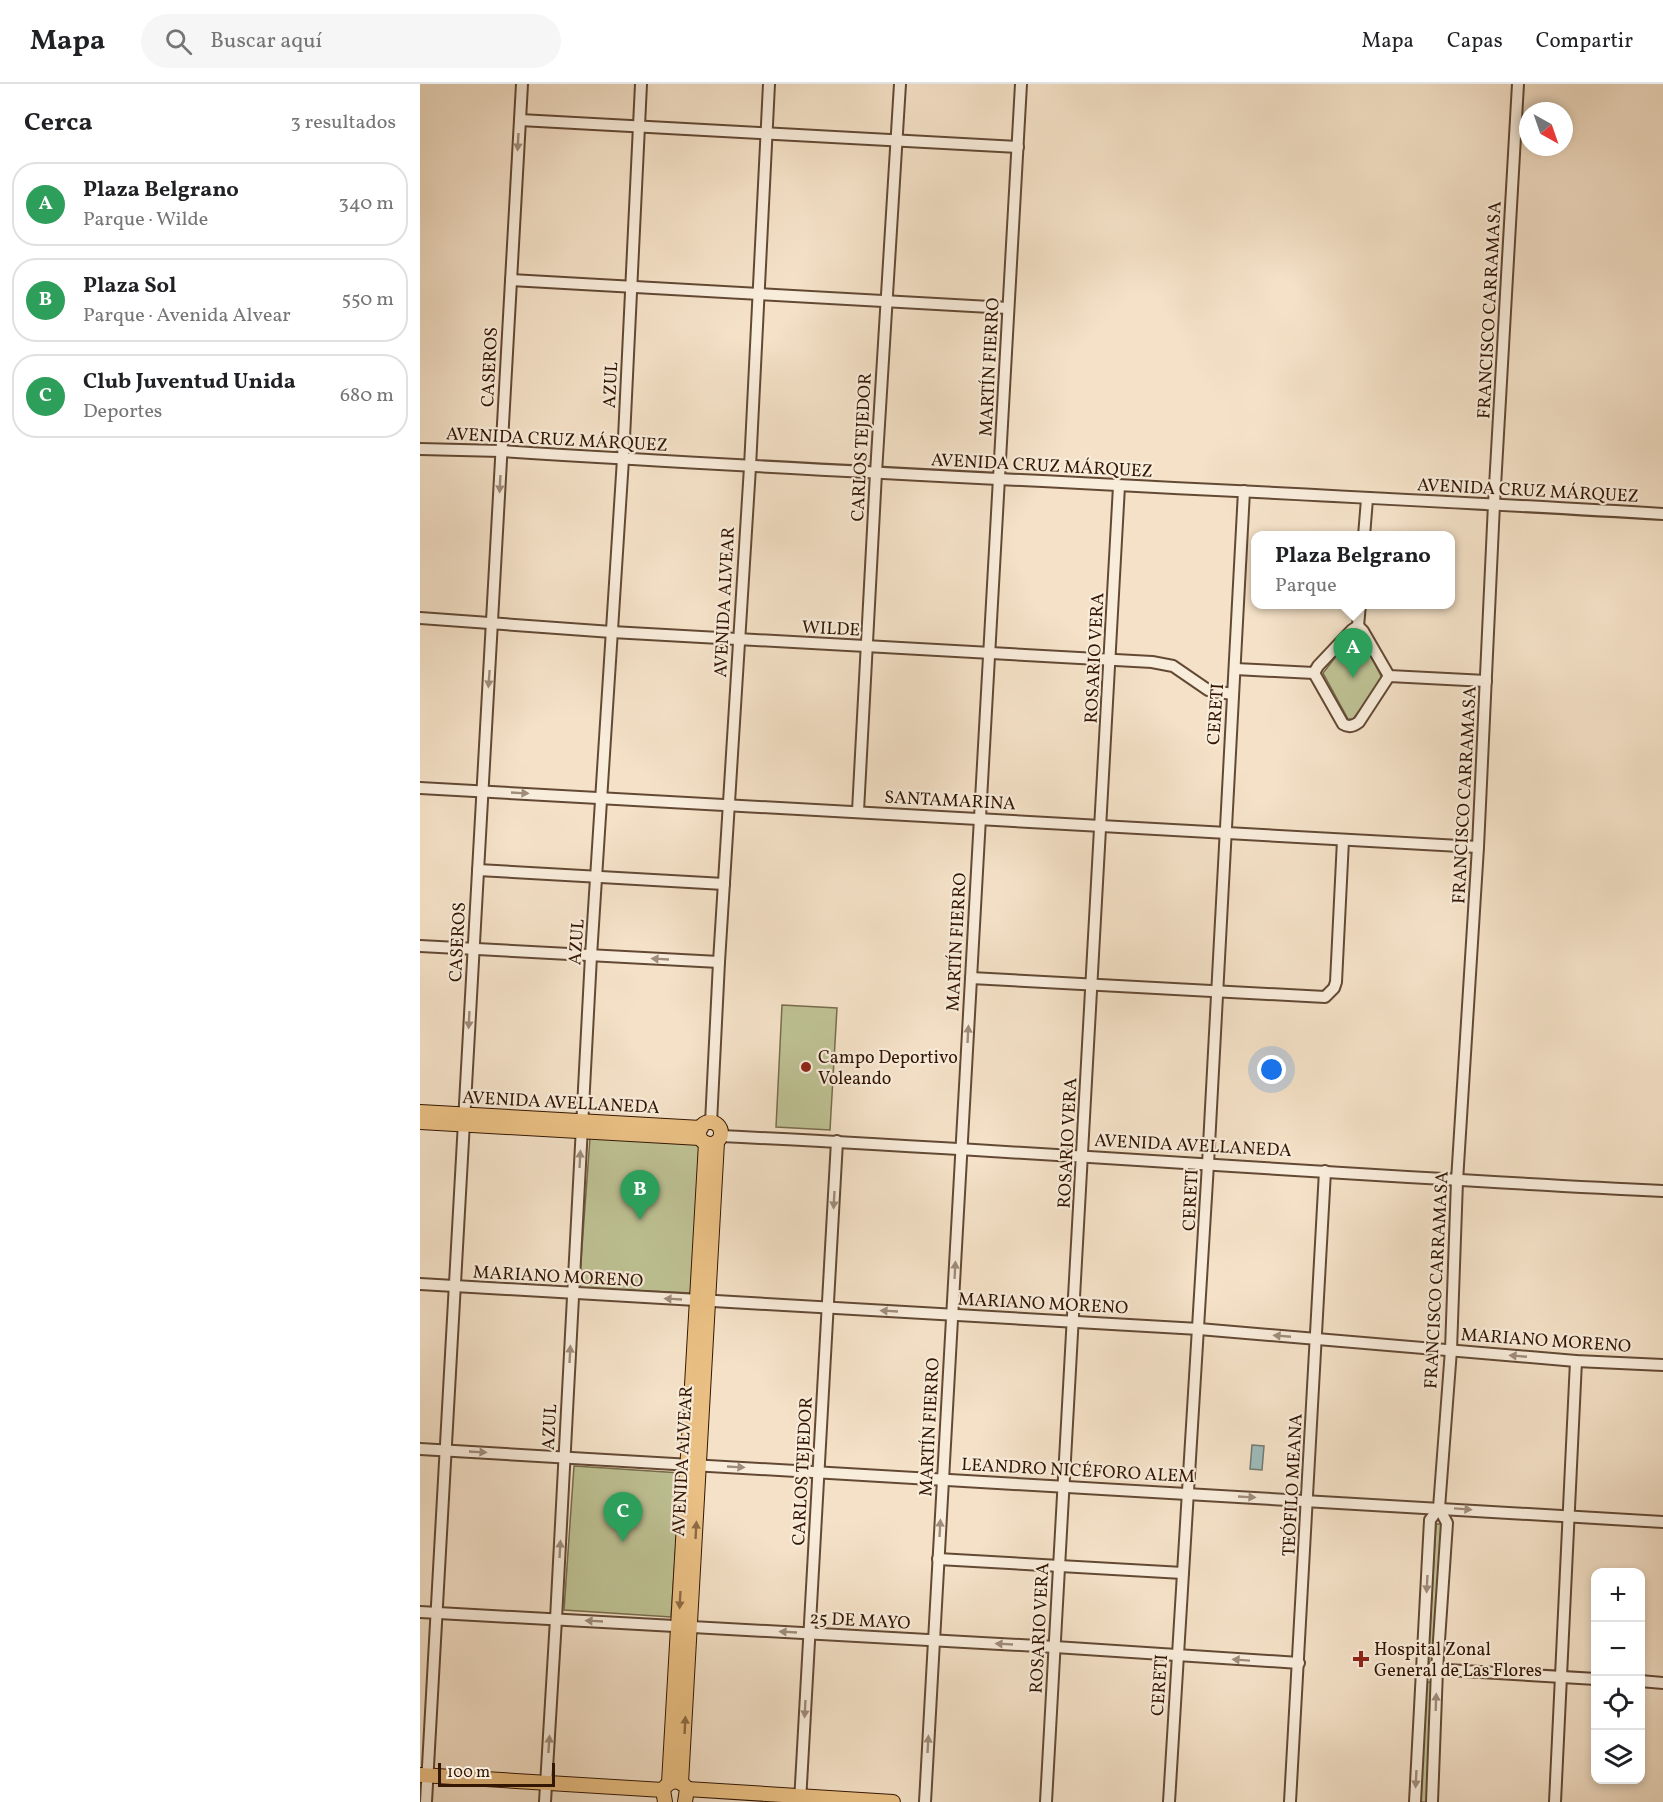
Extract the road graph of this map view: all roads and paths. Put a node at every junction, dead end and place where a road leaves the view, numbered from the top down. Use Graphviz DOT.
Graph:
graph roads {
  1 [pos="522,84"];
  2 [pos="641,84"];
  3 [pos="769,84"];
  4 [pos="900,84"];
  5 [pos="1021,84"];
  6 [pos="1518,84"];
  7 [pos="520,120"];
  8 [pos="639,126"];
  9 [pos="766,133"];
  10 [pos="896,140"];
  11 [pos="1018,147"];
  12 [pos="511,280"];
  13 [pos="632,287"];
  14 [pos="758,295"];
  15 [pos="887,301"];
  16 [pos="1008,308"];
  17 [pos="420,449"];
  18 [pos="501,451"];
  19 [pos="623,459"];
  20 [pos="750,467"];
  21 [pos="876,473"];
  22 [pos="999,481"];
  23 [pos="1119,486"];
  24 [pos="1244,491"];
  25 [pos="1366,499"];
  26 [pos="1494,504"];
  27 [pos="1663,514"];
  28 [pos="1364,531"];
  29 [pos="1360,609"];
  30 [pos="420,618"];
  31 [pos="492,623"];
  32 [pos="1358,626"];
  33 [pos="612,632"];
  34 [pos="740,640"];
  35 [pos="867,647"];
  36 [pos="989,654"];
  37 [pos="1110,660"];
  38 [pos="1235,669"];
  39 [pos="1314,673"];
  40 [pos="1389,676"];
  41 [pos="1486,681"];
  42 [pos="1232,694"];
  43 [pos="420,788"];
  44 [pos="482,791"];
  45 [pos="602,797"];
  46 [pos="729,804"];
  47 [pos="858,811"];
  48 [pos="980,818"];
  49 [pos="1102,825"];
  50 [pos="1225,832"];
  51 [pos="1343,840"];
  52 [pos="1478,847"];
  53 [pos="478,870"];
  54 [pos="596,876"];
  55 [pos="724,884"];
  56 [pos="420,946"];
  57 [pos="473,949"];
  58 [pos="591,956"];
  59 [pos="719,962"];
  60 [pos="971,978"];
  61 [pos="1092,985"];
  62 [pos="1217,993"];
  63 [pos="420,1112"];
  64 [pos="464,1120"];
  65 [pos="420,1122"];
  66 [pos="582,1126"];
  67 [pos="709,1135"];
  68 [pos="837,1141"];
  69 [pos="962,1150"];
  70 [pos="1082,1157"];
  71 [pos="1208,1164"];
  72 [pos="1324,1171"];
  73 [pos="1457,1181"];
  74 [pos="1663,1191"];
  75 [pos="420,1284"];
  76 [pos="454,1286"];
  77 [pos="573,1293"];
  78 [pos="703,1300"];
  79 [pos="828,1308"];
  80 [pos="952,1315"];
  81 [pos="1074,1322"];
  82 [pos="1198,1329"];
  83 [pos="1317,1339"];
  84 [pos="1451,1350"];
  85 [pos="1576,1361"];
  86 [pos="1663,1365"];
  87 [pos="420,1449"];
  88 [pos="445,1450"];
  89 [pos="564,1457"];
  90 [pos="694,1465"];
  91 [pos="818,1472"];
  92 [pos="943,1479"];
  93 [pos="1064,1486"];
  94 [pos="1189,1493"];
  95 [pos="1307,1500"];
  96 [pos="1439,1508"];
  97 [pos="1569,1516"];
  98 [pos="1663,1522"];
  99 [pos="938,1559"];
  100 [pos="1059,1566"];
  101 [pos="1183,1573"];
  102 [pos="420,1611"];
  103 [pos="436,1612"];
  104 [pos="556,1619"];
  105 [pos="684,1626"];
  106 [pos="809,1633"];
  107 [pos="934,1640"];
  108 [pos="1055,1647"];
  109 [pos="1178,1656"];
  110 [pos="1299,1663"];
  111 [pos="1423,1669"];
  112 [pos="1437,1670"];
  113 [pos="1561,1677"];
  114 [pos="1591,1679"];
  115 [pos="1645,1681"];
  116 [pos="1663,1683"];
  117 [pos="424,1779"];
  118 [pos="546,1792"];
  119 [pos="675,1793"];
  120 [pos="800,1799"];
  121 [pos="426,1802"];
  122 [pos="743,1802"];
  123 [pos="893,1802"];
  124 [pos="925,1802"];
  125 [pos="1046,1802"];
  126 [pos="1169,1802"];
  127 [pos="1290,1802"];
  128 [pos="1415,1802"];
  129 [pos="1432,1802"];
  130 [pos="1555,1802"];
  1 -- 7 [label="street, CASEROS"];
  2 -- 8 [label="street, AZUL"];
  3 -- 9 [label="street, AVENIDA ALVEAR"];
  4 -- 10 [label="street, CARLOS TEJEDOR"];
  5 -- 11 [label="street, MARTÍN FIERRO"];
  6 -- 26 [label="street, FRANCISCO CARRAMASA"];
  7 -- 8 [label="street"];
  7 -- 12 [label="street, CASEROS, one-way"];
  8 -- 9 [label="street"];
  8 -- 13 [label="street, AZUL"];
  9 -- 10 [label="street"];
  9 -- 14 [label="street, AVENIDA ALVEAR"];
  10 -- 11 [label="street"];
  10 -- 15 [label="street, CARLOS TEJEDOR"];
  11 -- 16 [label="street, MARTÍN FIERRO"];
  12 -- 13 [label="street"];
  12 -- 18 [label="street, CASEROS"];
  13 -- 14 [label="street"];
  13 -- 19 [label="street, AZUL"];
  14 -- 15 [label="street"];
  14 -- 20 [label="street, AVENIDA ALVEAR"];
  15 -- 16 [label="street"];
  15 -- 21 [label="street, CARLOS TEJEDOR"];
  16 -- 22 [label="street, MARTÍN FIERRO"];
  17 -- 18 [label="street, AVENIDA CRUZ MÁRQUEZ"];
  18 -- 19 [label="street, AVENIDA CRUZ MÁRQUEZ"];
  18 -- 31 [label="street, CASEROS, one-way"];
  19 -- 20 [label="street, AVENIDA CRUZ MÁRQUEZ"];
  19 -- 33 [label="street, AZUL"];
  20 -- 21 [label="street, AVENIDA CRUZ MÁRQUEZ"];
  20 -- 34 [label="street, AVENIDA ALVEAR"];
  21 -- 22 [label="street, AVENIDA CRUZ MÁRQUEZ"];
  21 -- 35 [label="street, CARLOS TEJEDOR"];
  22 -- 23 [label="street, AVENIDA CRUZ MÁRQUEZ"];
  22 -- 36 [label="street, MARTÍN FIERRO"];
  23 -- 24 [label="street, AVENIDA CRUZ MÁRQUEZ"];
  23 -- 37 [label="street, ROSARIO VERA"];
  24 -- 25 [label="street, AVENIDA CRUZ MÁRQUEZ"];
  24 -- 38 [label="street, CERETI"];
  25 -- 26 [label="street, AVENIDA CRUZ MÁRQUEZ"];
  25 -- 28 [label="street"];
  26 -- 27 [label="street, AVENIDA CRUZ MÁRQUEZ"];
  26 -- 41 [label="street, FRANCISCO CARRAMASA"];
  29 -- 32 [label="street"];
  30 -- 31 [label="street, WILDE"];
  31 -- 33 [label="street, WILDE"];
  31 -- 44 [label="street, CASEROS, one-way"];
  32 -- 39 [label="street"];
  32 -- 40 [label="street"];
  33 -- 34 [label="street, WILDE"];
  33 -- 45 [label="street, AZUL"];
  34 -- 35 [label="street, WILDE"];
  34 -- 46 [label="street, AVENIDA ALVEAR"];
  35 -- 36 [label="street, WILDE"];
  35 -- 47 [label="street, CARLOS TEJEDOR"];
  36 -- 37 [label="street, WILDE"];
  36 -- 48 [label="street, MARTÍN FIERRO"];
  37 -- 42 [label="street, WILDE"];
  37 -- 49 [label="street, ROSARIO VERA"];
  38 -- 39 [label="street"];
  38 -- 42 [label="street, CERETI"];
  39 -- 40 [label="street"];
  40 -- 41 [label="street"];
  41 -- 52 [label="street, FRANCISCO CARRAMASA"];
  42 -- 50 [label="street, CERETI"];
  43 -- 44 [label="street, SANTAMARINA"];
  44 -- 45 [label="street, SANTAMARINA, one-way"];
  44 -- 53 [label="street, CASEROS"];
  45 -- 46 [label="street, SANTAMARINA"];
  45 -- 54 [label="street, AZUL"];
  46 -- 47 [label="street, SANTAMARINA"];
  46 -- 55 [label="street, AVENIDA ALVEAR"];
  47 -- 48 [label="street, SANTAMARINA"];
  48 -- 49 [label="street, SANTAMARINA"];
  48 -- 60 [label="street, MARTÍN FIERRO"];
  49 -- 50 [label="street, SANTAMARINA"];
  49 -- 61 [label="street, ROSARIO VERA"];
  50 -- 51 [label="street, SANTAMARINA"];
  50 -- 62 [label="street, CERETI"];
  51 -- 52 [label="street, SANTAMARINA"];
  51 -- 62 [label="street"];
  52 -- 73 [label="street, FRANCISCO CARRAMASA"];
  53 -- 54 [label="street"];
  53 -- 57 [label="street, CASEROS"];
  54 -- 55 [label="street"];
  54 -- 58 [label="street, AZUL"];
  55 -- 59 [label="street, AVENIDA ALVEAR"];
  56 -- 57 [label="street"];
  57 -- 58 [label="street"];
  57 -- 64 [label="street, CASEROS, one-way"];
  59 -- 58 [label="street, one-way"];
  58 -- 66 [label="street, AZUL"];
  59 -- 67 [label="street, AVENIDA ALVEAR"];
  60 -- 61 [label="street"];
  69 -- 60 [label="street, MARTÍN FIERRO, one-way"];
  61 -- 62 [label="street"];
  61 -- 70 [label="street, ROSARIO VERA"];
  62 -- 71 [label="street, CERETI"];
  63 -- 64 [label="main road, AVENIDA AVELLANEDA"];
  64 -- 65 [label="main road, AVENIDA AVELLANEDA"];
  64 -- 66 [label="main road, AVENIDA AVELLANEDA"];
  64 -- 76 [label="street, CASEROS"];
  66 -- 67 [label="main road, AVENIDA AVELLANEDA"];
  77 -- 66 [label="street, AZUL, one-way"];
  67 -- 68 [label="street, AVENIDA AVELLANEDA"];
  67 -- 78 [label="main road, AVENIDA ALVEAR"];
  68 -- 69 [label="street, AVENIDA AVELLANEDA"];
  68 -- 79 [label="street, CARLOS TEJEDOR, one-way"];
  69 -- 70 [label="street, AVENIDA AVELLANEDA"];
  80 -- 69 [label="street, MARTÍN FIERRO, one-way"];
  70 -- 71 [label="street, AVENIDA AVELLANEDA"];
  70 -- 81 [label="street, ROSARIO VERA"];
  71 -- 72 [label="street, AVENIDA AVELLANEDA"];
  71 -- 82 [label="street, CERETI"];
  72 -- 73 [label="street, AVENIDA AVELLANEDA"];
  72 -- 83 [label="street, TEÓFILO MEANA"];
  73 -- 74 [label="street, AVENIDA AVELLANEDA"];
  73 -- 84 [label="street, FRANCISCO CARRAMASA"];
  75 -- 76 [label="street, MARIANO MORENO"];
  76 -- 77 [label="street, MARIANO MORENO"];
  76 -- 88 [label="street, CASEROS"];
  78 -- 77 [label="street, MARIANO MORENO, one-way"];
  89 -- 77 [label="street, AZUL, one-way"];
  78 -- 79 [label="street, MARIANO MORENO"];
  78 -- 90 [label="main road, AVENIDA ALVEAR"];
  80 -- 79 [label="street, MARIANO MORENO, one-way"];
  79 -- 91 [label="street, CARLOS TEJEDOR"];
  80 -- 81 [label="street, MARIANO MORENO"];
  80 -- 92 [label="street, MARTÍN FIERRO"];
  81 -- 82 [label="street, MARIANO MORENO"];
  81 -- 93 [label="street, ROSARIO VERA"];
  83 -- 82 [label="street, MARIANO MORENO, one-way"];
  82 -- 94 [label="street, CERETI"];
  83 -- 84 [label="street, MARIANO MORENO"];
  83 -- 95 [label="street, TEÓFILO MEANA"];
  85 -- 84 [label="street, MARIANO MORENO, one-way"];
  84 -- 96 [label="street, FRANCISCO CARRAMASA"];
  85 -- 86 [label="street, MARIANO MORENO"];
  85 -- 97 [label="street"];
  87 -- 88 [label="street, LEANDRO NICÉFORO ALEM"];
  88 -- 89 [label="street, LEANDRO NICÉFORO ALEM, one-way"];
  88 -- 103 [label="street, CASEROS"];
  89 -- 90 [label="street, LEANDRO NICÉFORO ALEM"];
  104 -- 89 [label="street, AZUL, one-way"];
  90 -- 91 [label="street, LEANDRO NICÉFORO ALEM, one-way"];
  90 -- 105 [label="main road, AVENIDA ALVEAR"];
  91 -- 92 [label="street, LEANDRO NICÉFORO ALEM"];
  91 -- 106 [label="street, CARLOS TEJEDOR"];
  92 -- 93 [label="street, LEANDRO NICÉFORO ALEM"];
  99 -- 92 [label="street, MARTÍN FIERRO, one-way"];
  93 -- 94 [label="street, LEANDRO NICÉFORO ALEM"];
  93 -- 100 [label="street, ROSARIO VERA"];
  94 -- 95 [label="street, LEANDRO NICÉFORO ALEM, one-way"];
  94 -- 101 [label="street, CERETI"];
  95 -- 96 [label="street, LEANDRO NICÉFORO ALEM"];
  95 -- 110 [label="street, TEÓFILO MEANA"];
  96 -- 97 [label="street, LEANDRO NICÉFORO ALEM, one-way"];
  96 -- 111 [label="street, FRANCISCO CARRAMASA, one-way"];
  96 -- 112 [label="street, FRANCISCO CARRAMASA"];
  97 -- 98 [label="street, LEANDRO NICÉFORO ALEM"];
  97 -- 113 [label="street"];
  99 -- 100 [label="street"];
  99 -- 107 [label="street, MARTÍN FIERRO"];
  100 -- 101 [label="street"];
  100 -- 108 [label="street, ROSARIO VERA"];
  101 -- 109 [label="street, CERETI"];
  102 -- 103 [label="street, 25 DE MAYO"];
  103 -- 104 [label="street, 25 DE MAYO"];
  103 -- 117 [label="street, CASEROS"];
  105 -- 104 [label="street, 25 DE MAYO, one-way"];
  118 -- 104 [label="street, AZUL, one-way"];
  106 -- 105 [label="street, 25 DE MAYO, one-way"];
  105 -- 119 [label="main road, AVENIDA ALVEAR"];
  106 -- 107 [label="street, 25 DE MAYO"];
  106 -- 120 [label="street, CARLOS TEJEDOR, one-way"];
  108 -- 107 [label="street, 25 DE MAYO, one-way"];
  124 -- 107 [label="street, MARTÍN FIERRO, one-way"];
  108 -- 109 [label="street, 25 DE MAYO"];
  108 -- 125 [label="street, ROSARIO VERA"];
  110 -- 109 [label="street, 25 DE MAYO, one-way"];
  109 -- 126 [label="street, CERETI"];
  110 -- 127 [label="street, TEÓFILO MEANA"];
  111 -- 112 [label="street"];
  111 -- 128 [label="street, FRANCISCO CARRAMASA, one-way"];
  112 -- 113 [label="street"];
  129 -- 112 [label="street, FRANCISCO CARRAMASA, one-way"];
  113 -- 114 [label="street"];
  113 -- 130 [label="street"];
  115 -- 116 [label="street"];
  117 -- 118 [label="main road"];
  117 -- 121 [label="street, CASEROS"];
  118 -- 119 [label="main road"];
  119 -- 120 [label="main road"];
  119 -- 122 [label="main road"];
  120 -- 123 [label="main road"];
}
